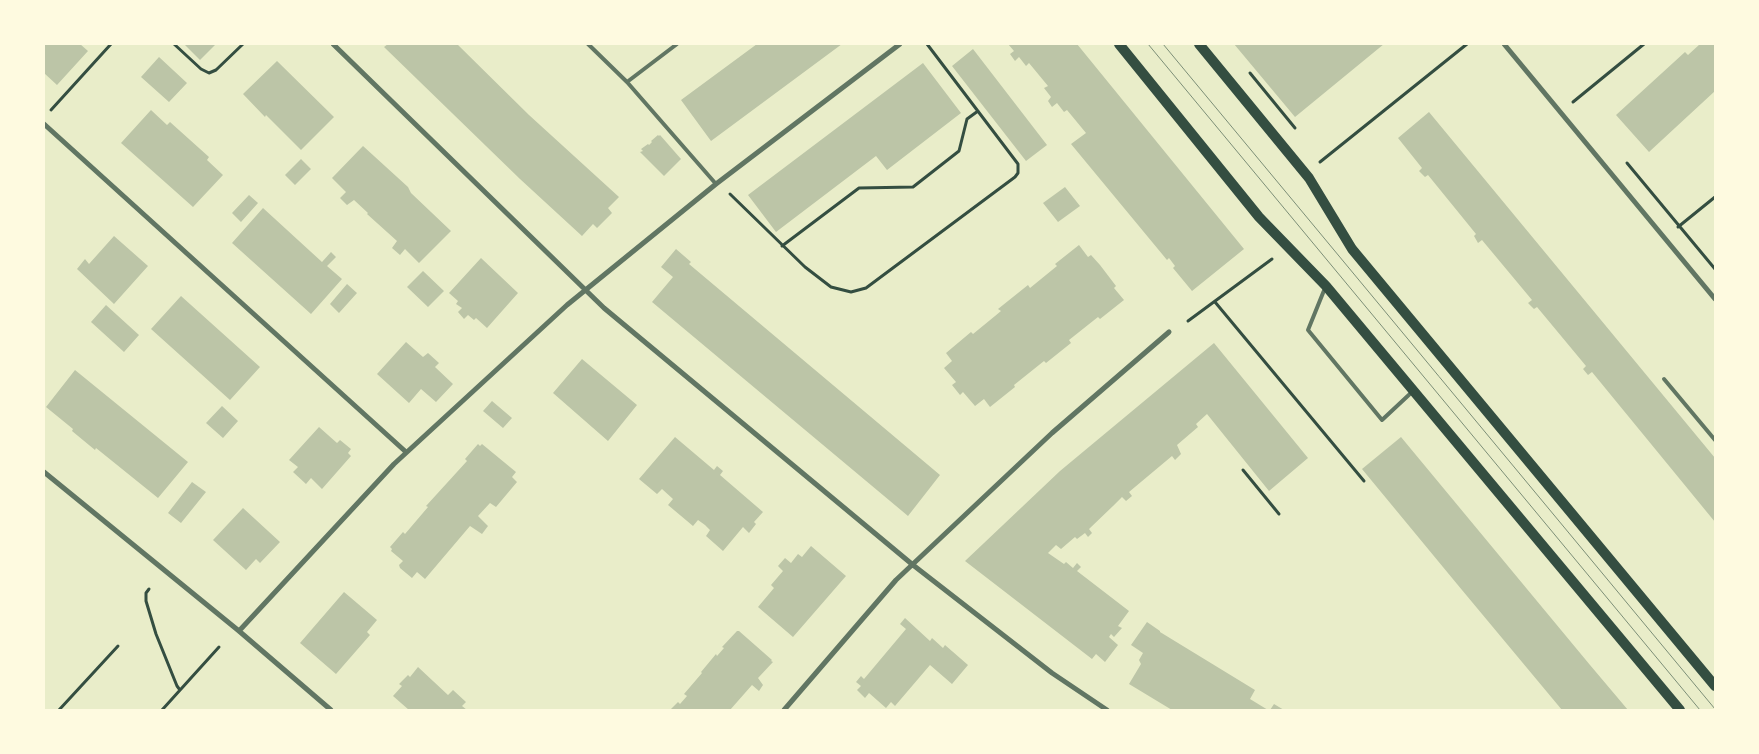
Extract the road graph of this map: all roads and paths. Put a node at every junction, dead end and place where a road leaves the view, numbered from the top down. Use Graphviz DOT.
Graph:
graph roads {
  1 [pos="111,44"];
  2 [pos="174,44"];
  3 [pos="243,44"];
  4 [pos="333,44"];
  5 [pos="588,44"];
  6 [pos="677,44"];
  7 [pos="900,44"];
  8 [pos="927,44"];
  9 [pos="1119,44"];
  10 [pos="1199,44"];
  11 [pos="1467,44"];
  12 [pos="1504,44"];
  13 [pos="1644,44"];
  14 [pos="627,82"];
  15 [pos="51,110"];
  16 [pos="978,111"];
  17 [pos="1561,112"];
  18 [pos="44,124"];
  19 [pos="1320,163"];
  20 [pos="716,184"];
  21 [pos="1715,197"];
  22 [pos="1664,238"];
  23 [pos="782,246"];
  24 [pos="1272,259"];
  25 [pos="1326,286"];
  26 [pos="585,290"];
  27 [pos="1715,299"];
  28 [pos="1215,302"];
  29 [pos="1188,321"];
  30 [pos="1169,332"];
  31 [pos="1664,379"];
  32 [pos="1414,390"];
  33 [pos="1715,440"];
  34 [pos="406,452"];
  35 [pos="1243,470"];
  36 [pos="44,472"];
  37 [pos="1364,482"];
  38 [pos="1279,514"];
  39 [pos="913,565"];
  40 [pos="149,589"];
  41 [pos="239,631"];
  42 [pos="118,646"];
  43 [pos="219,647"];
  44 [pos="1715,686"];
  45 [pos="180,690"];
  46 [pos="59,710"];
  47 [pos="162,710"];
  48 [pos="331,710"];
  49 [pos="784,710"];
  50 [pos="1107,710"];
  51 [pos="1680,710"];
  1 -- 15 [label="path"];
  2 -- 3 [label="path"];
  4 -- 26 [label="street"];
  5 -- 14 [label="lane"];
  6 -- 14 [label="lane"];
  7 -- 20 [label="street"];
  8 -- 16 [label="path"];
  9 -- 25 [label="main road"];
  10 -- 44 [label="main road"];
  11 -- 19 [label="path"];
  12 -- 17 [label="street"];
  13 -- 17 [label="path"];
  14 -- 20 [label="lane"];
  16 -- 23 [label="path"];
  16 -- 23 [label="path"];
  17 -- 22 [label="street"];
  18 -- 34 [label="street"];
  20 -- 23 [label="path"];
  20 -- 26 [label="street"];
  21 -- 22 [label="path"];
  22 -- 27 [label="street"];
  24 -- 28 [label="path"];
  25 -- 32 [label="main road"];
  25 -- 32 [label="lane"];
  26 -- 34 [label="street"];
  26 -- 39 [label="street"];
  28 -- 29 [label="path"];
  28 -- 37 [label="path"];
  30 -- 39 [label="street"];
  31 -- 33 [label="lane"];
  32 -- 51 [label="main road"];
  34 -- 41 [label="street"];
  35 -- 38 [label="path"];
  36 -- 41 [label="street"];
  39 -- 49 [label="street"];
  39 -- 50 [label="street"];
  40 -- 45 [label="path"];
  41 -- 48 [label="street"];
  42 -- 46 [label="path"];
  43 -- 45 [label="path"];
  45 -- 47 [label="path"];
}
